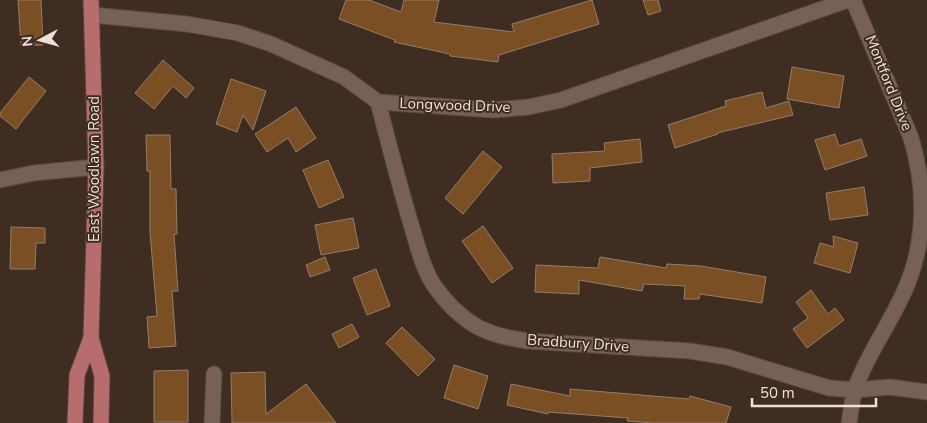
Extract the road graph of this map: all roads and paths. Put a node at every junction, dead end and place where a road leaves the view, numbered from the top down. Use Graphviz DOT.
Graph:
graph roads {
  1 [pos="848,0"];
  2 [pos="854,0"];
  3 [pos="92,8"];
  4 [pos="378,102"];
  5 [pos="96,167"];
  6 [pos="0,180"];
  7 [pos="91,338"];
  8 [pos="214,374"];
  9 [pos="855,390"];
  10 [pos="927,392"];
  11 [pos="75,423"];
  12 [pos="101,423"];
  13 [pos="212,423"];
  14 [pos="848,423"];
  1 -- 4 [label="street, Longwood Drive"];
  2 -- 9 [label="street, Montford Drive"];
  3 -- 4 [label="street, Longwood Drive"];
  3 -- 5 [label="main road, East Woodlawn Road"];
  4 -- 9 [label="street, Bradbury Drive"];
  5 -- 6 [label="street"];
  5 -- 7 [label="main road, East Woodlawn Road"];
  7 -- 11 [label="main road, East Woodlawn Road"];
  7 -- 12 [label="main road, East Woodlawn Road"];
  8 -- 13 [label="street"];
  9 -- 10 [label="street, Bradbury Drive"];
  9 -- 14 [label="street, Montford Drive"];
}
